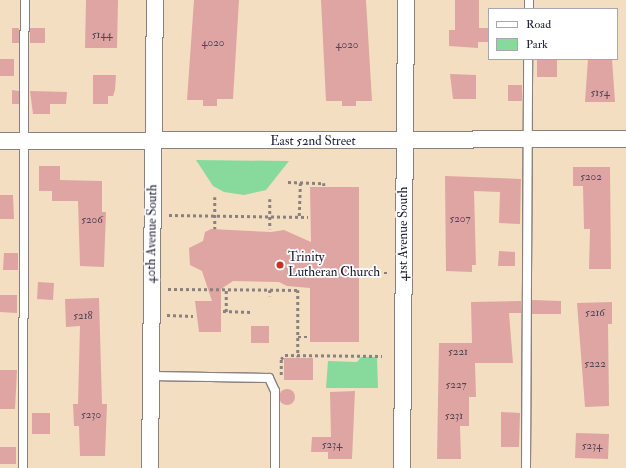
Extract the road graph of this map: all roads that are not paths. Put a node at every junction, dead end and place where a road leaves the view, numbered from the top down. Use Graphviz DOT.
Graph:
graph roads {
  1 [pos="25,0"];
  2 [pos="155,0"];
  3 [pos="406,0"];
  4 [pos="528,60"];
  5 [pos="626,139"];
  6 [pos="404,140"];
  7 [pos="528,140"];
  8 [pos="0,141"];
  9 [pos="24,141"];
  10 [pos="153,141"];
  11 [pos="150,376"];
  12 [pos="23,468"];
  13 [pos="150,468"];
  14 [pos="275,468"];
  15 [pos="402,468"];
  16 [pos="526,468"];
  1 -- 9 [label="lane"];
  2 -- 10 [label="street, 40th Avenue South"];
  3 -- 6 [label="street, 41st Avenue South"];
  4 -- 7 [label="lane"];
  5 -- 7 [label="street, East 52nd Street"];
  6 -- 7 [label="street, East 52nd Street"];
  6 -- 10 [label="street, East 52nd Street"];
  6 -- 15 [label="street, 41st Avenue South"];
  7 -- 16 [label="lane"];
  8 -- 9 [label="street, East 52nd Street"];
  9 -- 10 [label="street, East 52nd Street"];
  9 -- 12 [label="lane"];
  10 -- 11 [label="street, 40th Avenue South"];
  11 -- 13 [label="street, 40th Avenue South"];
  11 -- 14 [label="lane"];
}
